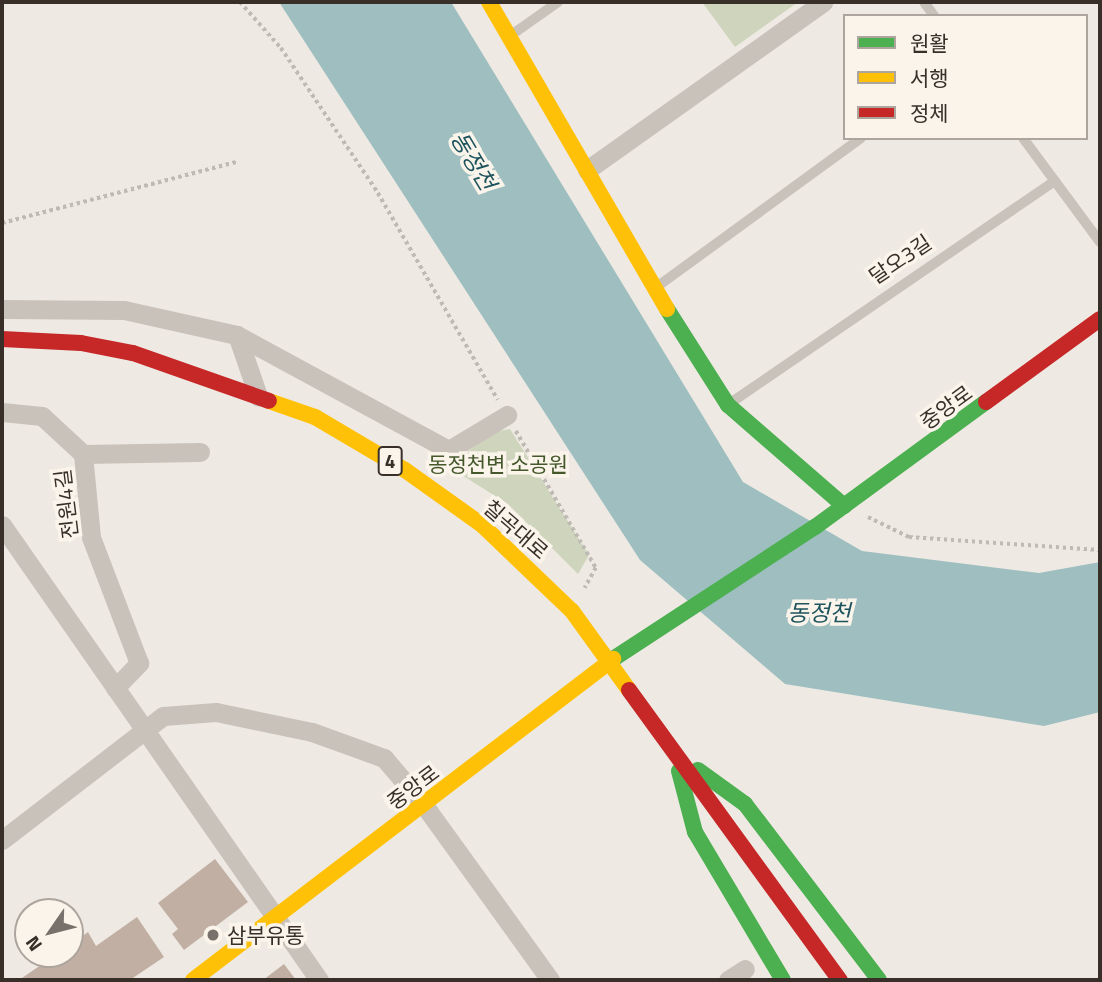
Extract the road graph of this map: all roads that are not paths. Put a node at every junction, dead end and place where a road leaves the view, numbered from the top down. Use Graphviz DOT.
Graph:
graph roads {
  1 [pos="489,2"];
  2 [pos="558,2"];
  3 [pos="823,2"];
  4 [pos="510,36"];
  5 [pos="858,140"];
  6 [pos="1024,140"];
  7 [pos="587,170"];
  8 [pos="1055,181"];
  9 [pos="1100,242"];
  10 [pos="654,288"];
  11 [pos="2,309"];
  12 [pos="1100,319"];
  13 [pos="237,335"];
  14 [pos="2,339"];
  15 [pos="258,396"];
  16 [pos="728,405"];
  17 [pos="4,415"];
  18 [pos="507,415"];
  19 [pos="200,452"];
  20 [pos="83,454"];
  21 [pos="844,506"];
  22 [pos="2,525"];
  23 [pos="608,665"];
  24 [pos="115,688"];
  25 [pos="144,729"];
  26 [pos="674,752"];
  27 [pos="424,804"];
  28 [pos="2,840"];
  29 [pos="275,918"];
  30 [pos="745,969"];
  31 [pos="193,980"];
  32 [pos="319,980"];
  33 [pos="550,980"];
  34 [pos="728,980"];
  35 [pos="783,980"];
  36 [pos="840,980"];
  37 [pos="879,980"];
  1 -- 4 [label="street"];
  2 -- 4 [label="lane"];
  3 -- 7 [label="street"];
  4 -- 7 [label="street"];
  5 -- 10 [label="lane"];
  6 -- 8 [label="lane"];
  7 -- 10 [label="street"];
  8 -- 9 [label="lane"];
  8 -- 16 [label="lane, 달오3길"];
  10 -- 16 [label="street"];
  11 -- 13 [label="street"];
  12 -- 21 [label="street, 중앙로"];
  13 -- 15 [label="street"];
  13 -- 18 [label="street"];
  14 -- 15 [label="street, 칠곡대로 / 4"];
  15 -- 23 [label="street, 칠곡대로 / 4"];
  16 -- 21 [label="street"];
  17 -- 20 [label="street"];
  19 -- 20 [label="street, 전원4길"];
  20 -- 24 [label="street, 전원4길"];
  21 -- 23 [label="street, 중앙로"];
  22 -- 24 [label="street"];
  23 -- 26 [label="street, 칠곡대로 / 4"];
  23 -- 27 [label="street, 중앙로"];
  24 -- 25 [label="street"];
  25 -- 27 [label="street"];
  25 -- 28 [label="street"];
  25 -- 29 [label="street"];
  26 -- 35 [label="street"];
  26 -- 36 [label="street, 칠곡대로 / 4"];
  26 -- 37 [label="street"];
  27 -- 29 [label="street, 중앙로"];
  27 -- 33 [label="street"];
  29 -- 31 [label="street, 중앙로"];
  29 -- 32 [label="street"];
  30 -- 34 [label="street"];
}
